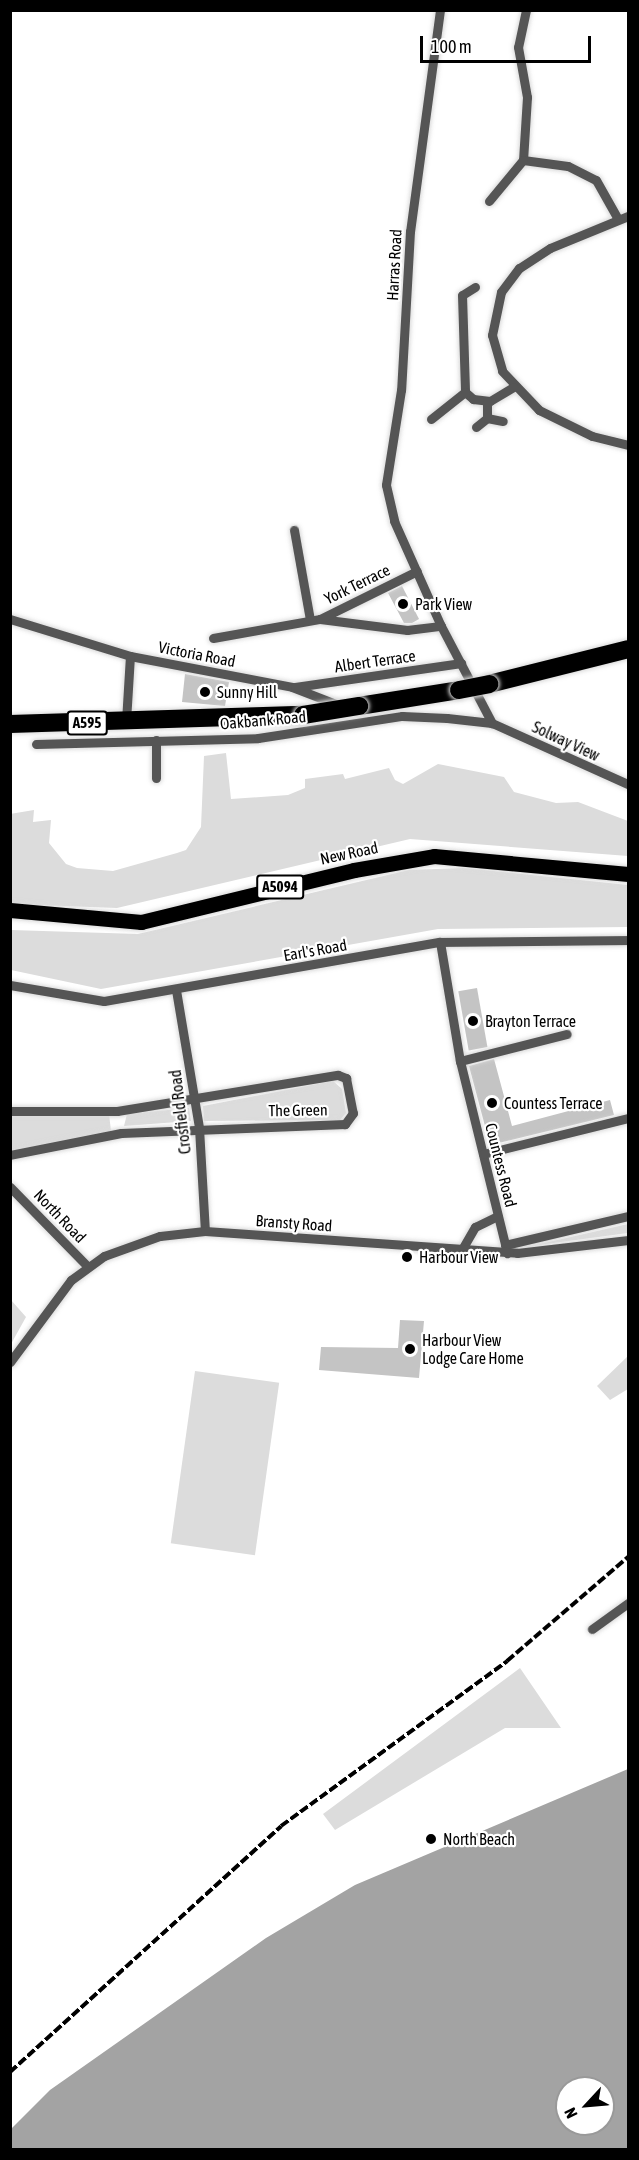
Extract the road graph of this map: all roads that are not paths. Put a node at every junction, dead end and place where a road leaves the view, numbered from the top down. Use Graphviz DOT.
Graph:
graph roads {
  1 [pos="440,10"];
  2 [pos="526,10"];
  3 [pos="523,160"];
  4 [pos="489,201"];
  5 [pos="628,216"];
  6 [pos="618,219"];
  7 [pos="475,287"];
  8 [pos="513,387"];
  9 [pos="465,392"];
  10 [pos="486,401"];
  11 [pos="488,418"];
  12 [pos="431,419"];
  13 [pos="503,421"];
  14 [pos="476,427"];
  15 [pos="628,445"];
  16 [pos="294,530"];
  17 [pos="417,571"];
  18 [pos="10,619"];
  19 [pos="315,620"];
  20 [pos="441,626"];
  21 [pos="213,638"];
  22 [pos="628,649"];
  23 [pos="130,656"];
  24 [pos="461,663"];
  25 [pos="292,687"];
  26 [pos="378,719"];
  27 [pos="126,723"];
  28 [pos="492,723"];
  29 [pos="10,724"];
  30 [pos="156,740"];
  31 [pos="36,744"];
  32 [pos="156,778"];
  33 [pos="628,784"];
  34 [pos="628,874"];
  35 [pos="10,910"];
  36 [pos="628,940"];
  37 [pos="440,942"];
  38 [pos="10,985"];
  39 [pos="176,990"];
  40 [pos="567,1034"];
  41 [pos="460,1061"];
  42 [pos="196,1102"];
  43 [pos="10,1111"];
  44 [pos="628,1118"];
  45 [pos="199,1128"];
  46 [pos="483,1154"];
  47 [pos="10,1155"];
  48 [pos="10,1187"];
  49 [pos="498,1215"];
  50 [pos="628,1216"];
  51 [pos="205,1231"];
  52 [pos="628,1240"];
  53 [pos="506,1249"];
  54 [pos="461,1251"];
  55 [pos="87,1266"];
  56 [pos="10,1362"];
  57 [pos="628,1603"];
  58 [pos="592,1629"];
  1 -- 17 [label="street, Harras Road"];
  2 -- 3 [label="street"];
  3 -- 4 [label="street"];
  3 -- 6 [label="street"];
  5 -- 6 [label="street"];
  6 -- 8 [label="street"];
  7 -- 9 [label="street"];
  8 -- 10 [label="street"];
  8 -- 15 [label="street"];
  9 -- 10 [label="street"];
  9 -- 12 [label="street"];
  10 -- 11 [label="street"];
  11 -- 13 [label="street"];
  11 -- 14 [label="street"];
  16 -- 19 [label="street"];
  17 -- 19 [label="street, York Terrace"];
  17 -- 20 [label="street"];
  18 -- 23 [label="street, Victoria Road"];
  19 -- 20 [label="street"];
  19 -- 21 [label="street"];
  20 -- 24 [label="street"];
  22 -- 27 [label="highway, A595, bridge"];
  23 -- 25 [label="street, Victoria Road"];
  23 -- 27 [label="street"];
  24 -- 25 [label="street, Albert Terrace"];
  24 -- 28 [label="street"];
  25 -- 26 [label="street, Victoria Road"];
  26 -- 28 [label="street, Oakbank Road"];
  26 -- 30 [label="street, Oakbank Road"];
  27 -- 29 [label="highway, A595"];
  28 -- 33 [label="street, Solway View"];
  30 -- 31 [label="street, Oakbank Road"];
  30 -- 32 [label="street"];
  34 -- 35 [label="main road, New Road / A5094"];
  36 -- 37 [label="street, Earl's Road"];
  37 -- 39 [label="street, Earl's Road"];
  37 -- 41 [label="street, Countess Road"];
  38 -- 39 [label="street, Earl's Road"];
  39 -- 42 [label="street, Crosfield Road"];
  40 -- 41 [label="street"];
  41 -- 46 [label="street, Countess Road"];
  42 -- 43 [label="street, The Green"];
  42 -- 45 [label="street, Crosfield Road"];
  42 -- 45 [label="street, The Green"];
  44 -- 46 [label="street"];
  45 -- 47 [label="street, The Green"];
  45 -- 51 [label="street, Crosfield Road"];
  46 -- 49 [label="street, Countess Road"];
  48 -- 55 [label="street, North Road"];
  49 -- 53 [label="street, Countess Road"];
  49 -- 54 [label="street"];
  50 -- 53 [label="street"];
  51 -- 54 [label="street, Bransty Road"];
  51 -- 55 [label="street, Bransty Road"];
  52 -- 53 [label="street, Bransty Road"];
  53 -- 54 [label="street, Bransty Road"];
  55 -- 56 [label="street, Bransty Road"];
  57 -- 58 [label="street"];
}
